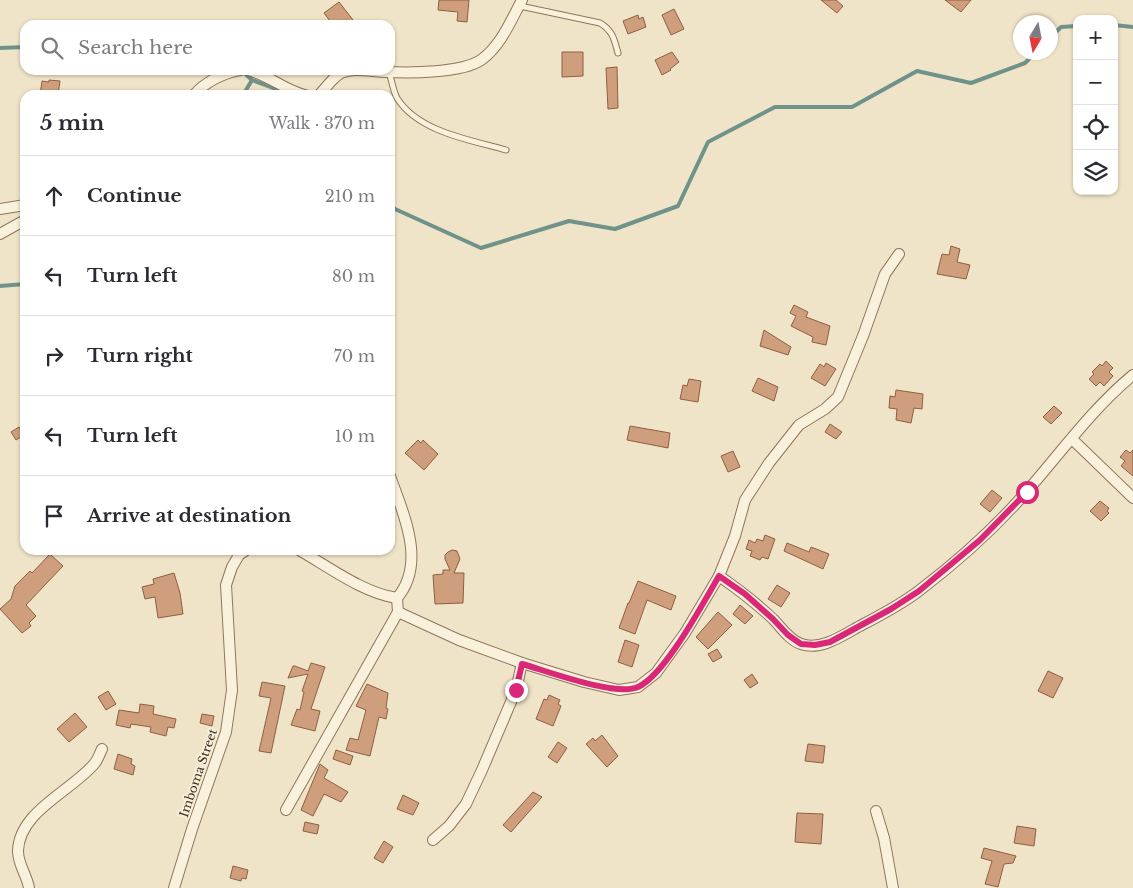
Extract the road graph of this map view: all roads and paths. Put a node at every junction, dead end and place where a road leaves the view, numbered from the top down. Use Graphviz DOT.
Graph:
graph roads {
  1 [pos="521,3"];
  2 [pos="618,53"];
  3 [pos="395,73"];
  4 [pos="227,75"];
  5 [pos="264,75"];
  6 [pos="340,75"];
  7 [pos="390,75"];
  8 [pos="198,90"];
  9 [pos="287,90"];
  10 [pos="324,90"];
  11 [pos="394,90"];
  12 [pos="395,92"];
  13 [pos="506,150"];
  14 [pos="20,206"];
  15 [pos="0,209"];
  16 [pos="20,223"];
  17 [pos="0,234"];
  18 [pos="898,254"];
  19 [pos="1133,375"];
  20 [pos="1072,439"];
  21 [pos="395,490"];
  22 [pos="1133,498"];
  23 [pos="239,555"];
  24 [pos="308,555"];
  25 [pos="719,576"];
  26 [pos="397,598"];
  27 [pos="398,612"];
  28 [pos="522,664"];
  29 [pos="102,749"];
  30 [pos="286,810"];
  31 [pos="876,812"];
  32 [pos="433,840"];
  33 [pos="29,888"];
  34 [pos="174,888"];
  35 [pos="893,888"];
  1 -- 2 [label="lane"];
  1 -- 3 [label="street"];
  4 -- 8 [label="street"];
  5 -- 9 [label="street"];
  6 -- 10 [label="street"];
  7 -- 11 [label="lane"];
  12 -- 13 [label="lane"];
  14 -- 15 [label="street"];
  16 -- 17 [label="street"];
  18 -- 25 [label="street"];
  19 -- 20 [label="street"];
  20 -- 22 [label="street"];
  20 -- 25 [label="street"];
  21 -- 26 [label="street"];
  23 -- 34 [label="street, Imboma Street"];
  24 -- 26 [label="street"];
  25 -- 28 [label="street"];
  26 -- 27 [label="street"];
  27 -- 28 [label="street"];
  27 -- 30 [label="street"];
  28 -- 32 [label="street"];
  29 -- 33 [label="street"];
  31 -- 35 [label="street"];
}
